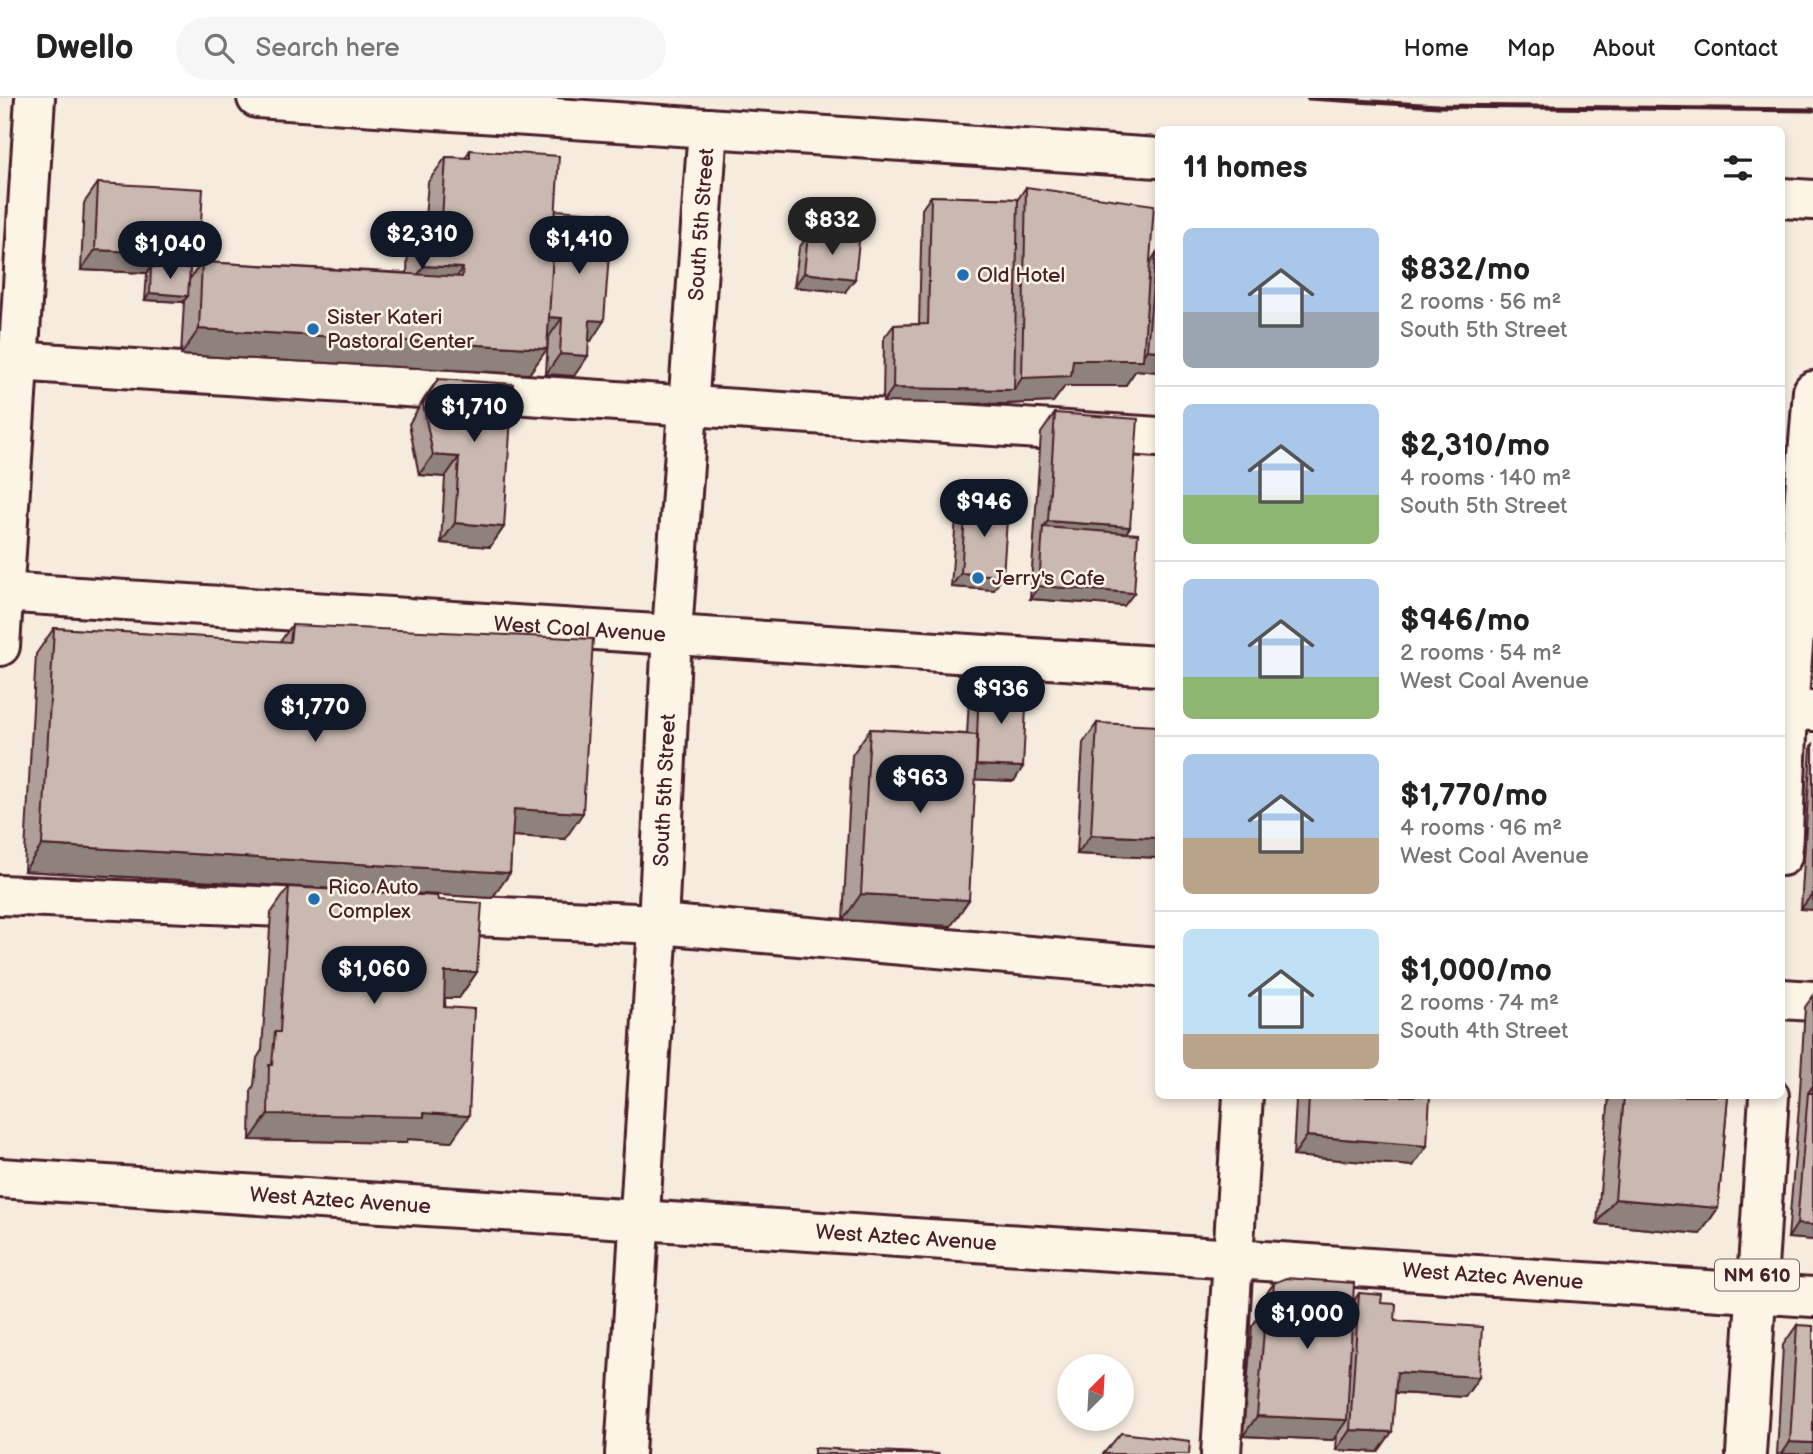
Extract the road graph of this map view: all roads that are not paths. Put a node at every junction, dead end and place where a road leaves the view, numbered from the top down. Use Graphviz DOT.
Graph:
graph roads {
  1 [pos="35,98"];
  2 [pos="257,98"];
  3 [pos="708,128"];
  4 [pos="1155,158"];
  5 [pos="1785,198"];
  6 [pos="1813,200"];
  7 [pos="9,360"];
  8 [pos="1813,391"];
  9 [pos="691,407"];
  10 [pos="1155,437"];
  11 [pos="1801,474"];
  12 [pos="2,592"];
  13 [pos="672,633"];
  14 [pos="0,646"];
  15 [pos="1155,666"];
  16 [pos="1794,710"];
  17 [pos="1785,820"];
  18 [pos="0,895"];
  19 [pos="356,911"];
  20 [pos="398,913"];
  21 [pos="658,924"];
  22 [pos="1155,967"];
  23 [pos="1785,999"];
  24 [pos="1813,1001"];
  25 [pos="1243,1099"];
  26 [pos="1769,1099"];
  27 [pos="0,1178"];
  28 [pos="639,1221"];
  29 [pos="1233,1259"];
  30 [pos="1756,1294"];
  31 [pos="1813,1297"];
  32 [pos="625,1454"];
  33 [pos="1221,1454"];
  34 [pos="1746,1454"];
  1 -- 7 [label="main road"];
  2 -- 3 [label="main road"];
  3 -- 4 [label="main road"];
  3 -- 9 [label="main road, South 5th Street"];
  5 -- 6 [label="main road"];
  7 -- 9 [label="main road"];
  7 -- 12 [label="main road"];
  8 -- 11 [label="main road"];
  9 -- 10 [label="main road"];
  9 -- 13 [label="main road, South 5th Street"];
  11 -- 16 [label="main road"];
  12 -- 13 [label="main road, West Coal Avenue"];
  12 -- 14 [label="main road"];
  13 -- 15 [label="main road, West Coal Avenue"];
  13 -- 21 [label="main road, South 5th Street"];
  16 -- 17 [label="main road"];
  18 -- 19 [label="main road"];
  20 -- 21 [label="main road"];
  21 -- 22 [label="main road"];
  21 -- 28 [label="main road, South 5th Street"];
  23 -- 24 [label="main road"];
  25 -- 29 [label="main road"];
  26 -- 30 [label="main road, NM 610"];
  27 -- 28 [label="main road, West Aztec Avenue"];
  28 -- 29 [label="main road, West Aztec Avenue"];
  28 -- 32 [label="main road, South 5th Street"];
  29 -- 30 [label="main road, West Aztec Avenue"];
  29 -- 33 [label="main road"];
  30 -- 31 [label="main road, West Aztec Avenue"];
  30 -- 34 [label="main road, NM 610"];
}
